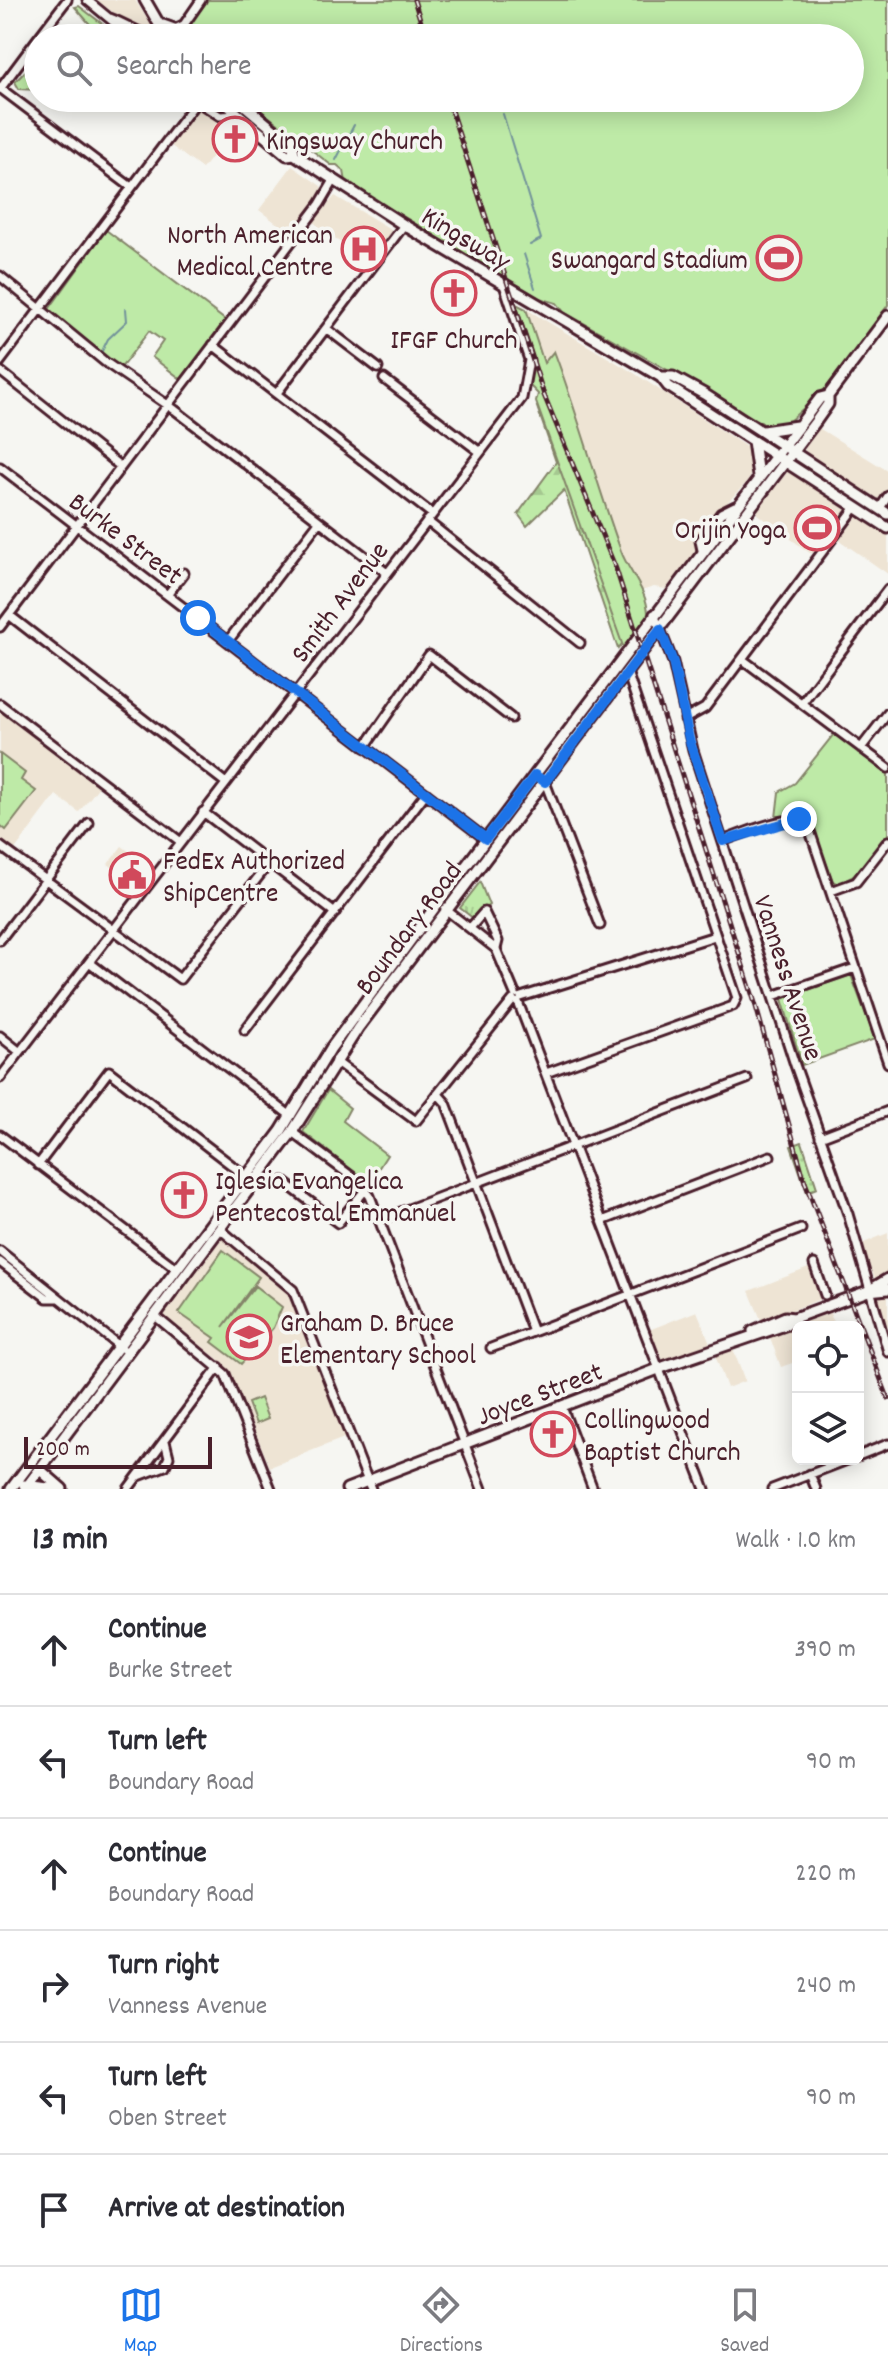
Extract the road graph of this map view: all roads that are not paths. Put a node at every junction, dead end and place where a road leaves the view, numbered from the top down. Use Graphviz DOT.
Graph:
graph roads {
  1 [pos="67,0"];
  2 [pos="87,0"];
  3 [pos="145,0"];
  4 [pos="201,0"];
  5 [pos="110,18"];
  6 [pos="49,24"];
  7 [pos="117,24"];
  8 [pos="123,24"];
  9 [pos="166,24"];
  10 [pos="181,24"];
  11 [pos="24,56"];
  12 [pos="0,88"];
  13 [pos="24,106"];
  14 [pos="32,112"];
  15 [pos="186,112"];
  16 [pos="214,112"];
  17 [pos="235,112"];
  18 [pos="253,112"];
  19 [pos="238,115"];
  20 [pos="294,154"];
  21 [pos="333,182"];
  22 [pos="131,187"];
  23 [pos="404,225"];
  24 [pos="0,276"];
  25 [pos="504,285"];
  26 [pos="39,309"];
  27 [pos="888,316"];
  28 [pos="327,329"];
  29 [pos="213,345"];
  30 [pos="0,362"];
  31 [pos="378,368"];
  32 [pos="0,371"];
  33 [pos="661,377"];
  34 [pos="384,379"];
  35 [pos="277,393"];
  36 [pos="828,396"];
  37 [pos="167,405"];
  38 [pos="797,426"];
  39 [pos="763,431"];
  40 [pos="753,441"];
  41 [pos="783,445"];
  42 [pos="793,451"];
  43 [pos="480,452"];
  44 [pos="774,455"];
  45 [pos="785,462"];
  46 [pos="0,467"];
  47 [pos="121,467"];
  48 [pos="758,476"];
  49 [pos="888,496"];
  50 [pos="856,507"];
  51 [pos="884,511"];
  52 [pos="430,517"];
  53 [pos="319,522"];
  54 [pos="77,526"];
  55 [pos="888,528"];
  56 [pos="184,573"];
  57 [pos="387,573"];
  58 [pos="888,589"];
  59 [pos="168,594"];
  60 [pos="654,614"];
  61 [pos="9,615"];
  62 [pos="0,627"];
  63 [pos="660,629"];
  64 [pos="228,641"];
  65 [pos="580,643"];
  66 [pos="742,659"];
  67 [pos="627,672"];
  68 [pos="295,693"];
  69 [pos="802,703"];
  70 [pos="0,704"];
  71 [pos="888,713"];
  72 [pos="511,718"];
  73 [pos="685,719"];
  74 [pos="365,747"];
  75 [pos="861,748"];
  76 [pos="888,768"];
  77 [pos="535,775"];
  78 [pos="545,782"];
  79 [pos="226,783"];
  80 [pos="426,793"];
  81 [pos="203,812"];
  82 [pos="89,823"];
  83 [pos="486,839"];
  84 [pos="723,841"];
  85 [pos="181,842"];
  86 [pos="0,846"];
  87 [pos="887,846"];
  88 [pos="495,847"];
  89 [pos="269,863"];
  90 [pos="45,881"];
  91 [pos="831,891"];
  92 [pos="438,903"];
  93 [pos="448,911"];
  94 [pos="335,913"];
  95 [pos="600,925"];
  96 [pos="470,928"];
  97 [pos="112,931"];
  98 [pos="715,936"];
  99 [pos="0,940"];
  100 [pos="496,949"];
  101 [pos="89,962"];
  102 [pos="855,968"];
  103 [pos="773,996"];
  104 [pos="516,998"];
  105 [pos="245,1030"];
  106 [pos="888,1033"];
  107 [pos="0,1036"];
  108 [pos="879,1037"];
  109 [pos="20,1052"];
  110 [pos="335,1061"];
  111 [pos="888,1063"];
  112 [pos="546,1073"];
  113 [pos="0,1078"];
  114 [pos="747,1079"];
  115 [pos="438,1094"];
  116 [pos="301,1099"];
  117 [pos="888,1111"];
  118 [pos="291,1116"];
  119 [pos="292,1132"];
  120 [pos="0,1135"];
  121 [pos="820,1137"];
  122 [pos="573,1145"];
  123 [pos="770,1156"];
  124 [pos="38,1165"];
  125 [pos="247,1177"];
  126 [pos="283,1181"];
  127 [pos="477,1181"];
  128 [pos="366,1189"];
  129 [pos="380,1220"];
  130 [pos="602,1221"];
  131 [pos="220,1229"];
  132 [pos="801,1229"];
  133 [pos="0,1251"];
  134 [pos="0,1262"];
  135 [pos="814,1264"];
  136 [pos="177,1269"];
  137 [pos="888,1279"];
  138 [pos="888,1289"];
  139 [pos="868,1291"];
  140 [pos="630,1294"];
  141 [pos="825,1295"];
  142 [pos="56,1298"];
  143 [pos="154,1315"];
  144 [pos="533,1332"];
  145 [pos="491,1348"];
  146 [pos="123,1349"];
  147 [pos="888,1352"];
  148 [pos="219,1367"];
  149 [pos="659,1369"];
  150 [pos="562,1407"];
  151 [pos="165,1441"];
  152 [pos="465,1444"];
  153 [pos="888,1444"];
  154 [pos="864,1454"];
  155 [pos="834,1465"];
  156 [pos="25,1469"];
  157 [pos="39,1469"];
  158 [pos="810,1474"];
  159 [pos="137,1477"];
  160 [pos="370,1485"];
  161 [pos="29,1487"];
  162 [pos="11,1489"];
  163 [pos="56,1489"];
  164 [pos="62,1489"];
  165 [pos="128,1489"];
  166 [pos="271,1489"];
  167 [pos="347,1489"];
  168 [pos="482,1489"];
  169 [pos="593,1489"];
  170 [pos="705,1489"];
  171 [pos="772,1489"];
  172 [pos="816,1489"];
  1 -- 6 [label="street"];
  2 -- 5 [label="street"];
  3 -- 9 [label="main road"];
  4 -- 10 [label="street"];
  5 -- 7 [label="street"];
  5 -- 8 [label="street"];
  11 -- 12 [label="street"];
  12 -- 13 [label="street"];
  14 -- 22 [label="street"];
  15 -- 22 [label="street"];
  16 -- 19 [label="street"];
  17 -- 19 [label="main road, Kingsway"];
  18 -- 20 [label="main road, Kingsway"];
  19 -- 20 [label="main road, Kingsway"];
  20 -- 21 [label="main road, Kingsway"];
  21 -- 23 [label="main road, Kingsway"];
  21 -- 29 [label="street"];
  22 -- 26 [label="street"];
  23 -- 25 [label="main road, Kingsway"];
  23 -- 28 [label="street"];
  24 -- 26 [label="street"];
  25 -- 33 [label="main road, Kingsway"];
  25 -- 43 [label="street, Smith Avenue"];
  26 -- 30 [label="street"];
  26 -- 37 [label="street"];
  27 -- 36 [label="main road, Boundary Road"];
  28 -- 31 [label="street"];
  28 -- 35 [label="street"];
  29 -- 35 [label="street"];
  29 -- 37 [label="street"];
  32 -- 47 [label="street"];
  33 -- 39 [label="main road, Kingsway"];
  33 -- 40 [label="main road, Kingsway"];
  34 -- 43 [label="street"];
  35 -- 52 [label="street"];
  36 -- 38 [label="main road, Boundary Road"];
  36 -- 42 [label="main road, Boundary Road"];
  37 -- 47 [label="street"];
  37 -- 53 [label="street"];
  38 -- 39 [label="main road"];
  38 -- 41 [label="main road, Boundary Road"];
  39 -- 41 [label="main road, Kingsway"];
  40 -- 44 [label="main road, Kingsway"];
  40 -- 48 [label="main road"];
  41 -- 42 [label="main road, Kingsway"];
  41 -- 44 [label="main road, Boundary Road"];
  42 -- 45 [label="main road, Boundary Road"];
  42 -- 51 [label="main road, Kingsway"];
  43 -- 52 [label="street, Smith Avenue"];
  44 -- 45 [label="main road, Kingsway"];
  44 -- 48 [label="main road, Boundary Road"];
  45 -- 50 [label="main road, Kingsway"];
  45 -- 63 [label="main road, Boundary Road"];
  46 -- 54 [label="street, Burke Street"];
  47 -- 54 [label="street"];
  48 -- 60 [label="main road, Boundary Road"];
  49 -- 51 [label="street"];
  50 -- 55 [label="main road, Kingsway"];
  50 -- 66 [label="street"];
  52 -- 57 [label="street, Smith Avenue"];
  52 -- 65 [label="street"];
  53 -- 57 [label="street"];
  53 -- 64 [label="street"];
  54 -- 59 [label="street, Burke Street"];
  54 -- 61 [label="street"];
  56 -- 59 [label="street"];
  57 -- 68 [label="street, Smith Avenue"];
  58 -- 69 [label="street"];
  59 -- 64 [label="street, Burke Street"];
  60 -- 63 [label="street, Vanness Avenue"];
  60 -- 77 [label="main road, Boundary Road"];
  61 -- 62 [label="street"];
  61 -- 79 [label="street"];
  63 -- 67 [label="main road, Boundary Road"];
  63 -- 73 [label="street, Vanness Avenue"];
  64 -- 68 [label="street, Burke Street"];
  66 -- 69 [label="street"];
  66 -- 73 [label="street"];
  67 -- 78 [label="main road, Boundary Road"];
  67 -- 98 [label="street, Vanness Avenue"];
  68 -- 74 [label="street, Burke Street"];
  68 -- 79 [label="street, Smith Avenue"];
  69 -- 75 [label="street"];
  70 -- 85 [label="street"];
  71 -- 75 [label="street"];
  72 -- 74 [label="street"];
  73 -- 84 [label="street, Vanness Avenue"];
  74 -- 80 [label="street, Burke Street"];
  75 -- 76 [label="street"];
  77 -- 78 [label="street"];
  77 -- 83 [label="main road, Boundary Road"];
  78 -- 88 [label="main road, Boundary Road"];
  78 -- 95 [label="street"];
  79 -- 81 [label="street, Smith Avenue"];
  80 -- 83 [label="street, Burke Street"];
  80 -- 94 [label="street"];
  81 -- 85 [label="street, Smith Avenue"];
  81 -- 89 [label="street"];
  82 -- 90 [label="street"];
  83 -- 88 [label="street, Burke Street"];
  83 -- 92 [label="main road, Boundary Road"];
  84 -- 91 [label="street"];
  84 -- 103 [label="street, Vanness Avenue"];
  85 -- 97 [label="street, Smith Avenue"];
  86 -- 90 [label="street"];
  87 -- 91 [label="street"];
  88 -- 93 [label="main road, Boundary Road"];
  89 -- 94 [label="street"];
  89 -- 97 [label="street"];
  90 -- 97 [label="street"];
  90 -- 99 [label="street"];
  91 -- 102 [label="street"];
  92 -- 93 [label="street"];
  92 -- 116 [label="main road, Boundary Road"];
  93 -- 96 [label="street"];
  93 -- 110 [label="main road, Boundary Road"];
  94 -- 105 [label="street"];
  96 -- 100 [label="street"];
  96 -- 100 [label="street"];
  97 -- 101 [label="street, Smith Avenue"];
  98 -- 104 [label="street"];
  98 -- 112 [label="street, Vanness Avenue"];
  100 -- 104 [label="street"];
  101 -- 109 [label="street, Smith Avenue"];
  101 -- 118 [label="street"];
  102 -- 103 [label="street"];
  102 -- 108 [label="street"];
  103 -- 121 [label="street, Vanness Avenue"];
  104 -- 112 [label="street"];
  104 -- 115 [label="street"];
  106 -- 108 [label="street"];
  107 -- 109 [label="street"];
  108 -- 111 [label="street"];
  109 -- 113 [label="street, Smith Avenue"];
  110 -- 115 [label="street"];
  110 -- 119 [label="main road, Boundary Road"];
  112 -- 122 [label="street"];
  114 -- 122 [label="street"];
  115 -- 127 [label="street"];
  116 -- 118 [label="main road, Boundary Road"];
  116 -- 119 [label="main road"];
  117 -- 121 [label="street"];
  118 -- 125 [label="main road, Boundary Road"];
  119 -- 128 [label="street"];
  119 -- 131 [label="main road, Boundary Road"];
  120 -- 124 [label="street"];
  121 -- 139 [label="street, Vanness Avenue"];
  122 -- 127 [label="street"];
  122 -- 130 [label="street"];
  123 -- 130 [label="street"];
  124 -- 125 [label="street"];
  124 -- 136 [label="street"];
  125 -- 136 [label="main road, Boundary Road"];
  126 -- 128 [label="street"];
  127 -- 129 [label="street"];
  127 -- 144 [label="street"];
  128 -- 129 [label="street"];
  129 -- 152 [label="street"];
  130 -- 140 [label="street"];
  131 -- 143 [label="main road, Boundary Road"];
  131 -- 160 [label="street"];
  132 -- 140 [label="street"];
  133 -- 142 [label="street"];
  134 -- 142 [label="street"];
  135 -- 141 [label="street"];
  136 -- 146 [label="main road, Boundary Road"];
  137 -- 139 [label="main road, Joyce Street"];
  138 -- 139 [label="main road, Joyce Street"];
  139 -- 147 [label="street, Vanness Avenue"];
  139 -- 149 [label="main road, Joyce Street"];
  140 -- 144 [label="street"];
  140 -- 149 [label="street"];
  142 -- 146 [label="street"];
  143 -- 146 [label="main road, Boundary Road"];
  143 -- 148 [label="street"];
  144 -- 145 [label="street"];
  146 -- 156 [label="main road, Boundary Road"];
  146 -- 157 [label="main road, Boundary Road"];
  148 -- 151 [label="street"];
  148 -- 166 [label="street"];
  149 -- 150 [label="main road, Joyce Street"];
  149 -- 170 [label="street"];
  150 -- 152 [label="main road, Joyce Street"];
  150 -- 169 [label="street"];
  151 -- 159 [label="street"];
  151 -- 159 [label="street"];
  152 -- 160 [label="main road, Joyce Street"];
  152 -- 168 [label="street"];
  153 -- 154 [label="street"];
  155 -- 158 [label="street"];
  156 -- 161 [label="main road"];
  156 -- 162 [label="main road, Boundary Road"];
  157 -- 161 [label="main road, Boundary Road"];
  157 -- 164 [label="main road"];
  158 -- 171 [label="street"];
  158 -- 172 [label="street"];
  159 -- 165 [label="street"];
  160 -- 167 [label="main road, Joyce Street"];
  161 -- 162 [label="main road"];
  161 -- 163 [label="main road"];
}
